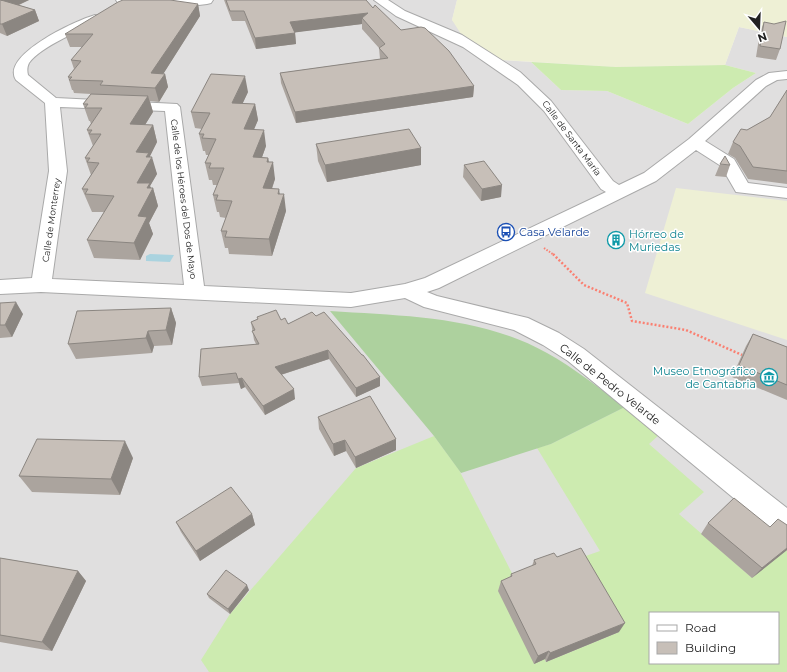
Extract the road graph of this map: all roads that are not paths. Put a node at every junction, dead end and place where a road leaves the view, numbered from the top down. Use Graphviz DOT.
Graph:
graph roads {
  1 [pos="207,0"];
  2 [pos="380,0"];
  3 [pos="120,5"];
  4 [pos="106,15"];
  5 [pos="787,75"];
  6 [pos="52,102"];
  7 [pos="695,142"];
  8 [pos="619,193"];
  9 [pos="787,194"];
  10 [pos="42,285"];
  11 [pos="0,287"];
  12 [pos="408,291"];
  13 [pos="195,292"];
  14 [pos="787,525"];
  1 -- 3 [label="street"];
  2 -- 8 [label="street, Calle de Santa María"];
  4 -- 6 [label="street"];
  5 -- 7 [label="street, Calle de los Héroes del Dos de Mayo"];
  6 -- 10 [label="street, Calle de Monterrey"];
  6 -- 13 [label="street, Calle de los Héroes del Dos de Mayo"];
  7 -- 8 [label="street, Calle de los Héroes del Dos de Mayo"];
  7 -- 9 [label="street"];
  8 -- 12 [label="street, Calle de los Héroes del Dos de Mayo"];
  10 -- 11 [label="street, Calle de los Héroes del Dos de Mayo"];
  10 -- 13 [label="street, Calle de los Héroes del Dos de Mayo"];
  12 -- 13 [label="street, Calle de los Héroes del Dos de Mayo"];
  12 -- 14 [label="street, Calle de Pedro Velarde"];
}
